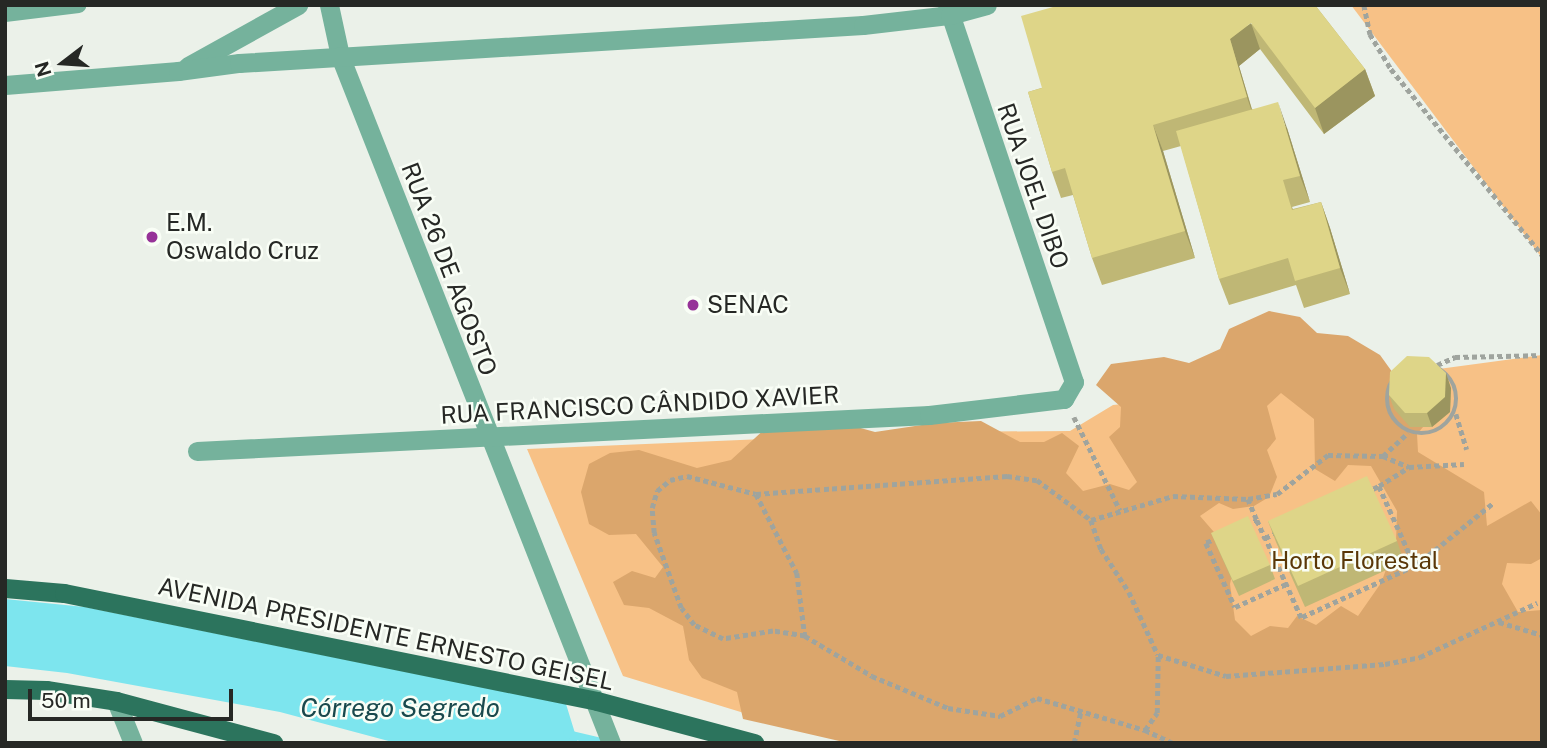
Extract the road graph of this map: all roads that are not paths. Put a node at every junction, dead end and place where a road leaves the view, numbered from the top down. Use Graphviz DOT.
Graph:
graph roads {
  1 [pos="78,5"];
  2 [pos="298,5"];
  3 [pos="329,5"];
  4 [pos="987,5"];
  5 [pos="948,10"];
  6 [pos="5,14"];
  7 [pos="340,56"];
  8 [pos="178,71"];
  9 [pos="5,85"];
  10 [pos="1069,390"];
  11 [pos="489,438"];
  12 [pos="197,451"];
  13 [pos="5,588"];
  14 [pos="5,689"];
  15 [pos="116,701"];
  16 [pos="600,710"];
  17 [pos="133,743"];
  18 [pos="273,743"];
  19 [pos="611,743"];
  20 [pos="754,743"];
  1 -- 6 [label="lane"];
  2 -- 8 [label="street"];
  3 -- 7 [label="street, RUA 26 DE AGOSTO"];
  4 -- 5 [label="street"];
  5 -- 7 [label="street"];
  5 -- 10 [label="street, RUA JOEL DIBO"];
  7 -- 8 [label="street"];
  7 -- 11 [label="street, RUA 26 DE AGOSTO"];
  8 -- 9 [label="street"];
  10 -- 11 [label="street, RUA FRANCISCO CÂNDIDO XAVIER"];
  11 -- 12 [label="street, RUA FRANCISCO CÂNDIDO XAVIER"];
  11 -- 16 [label="street, RUA 26 DE AGOSTO"];
  13 -- 16 [label="main road, AVENIDA PRESIDENTE ERNESTO GEISEL"];
  14 -- 15 [label="main road"];
  15 -- 17 [label="street"];
  15 -- 18 [label="main road"];
  16 -- 19 [label="street, RUA 26 DE AGOSTO"];
  16 -- 20 [label="main road, AVENIDA PRESIDENTE ERNESTO GEISEL"];
}
